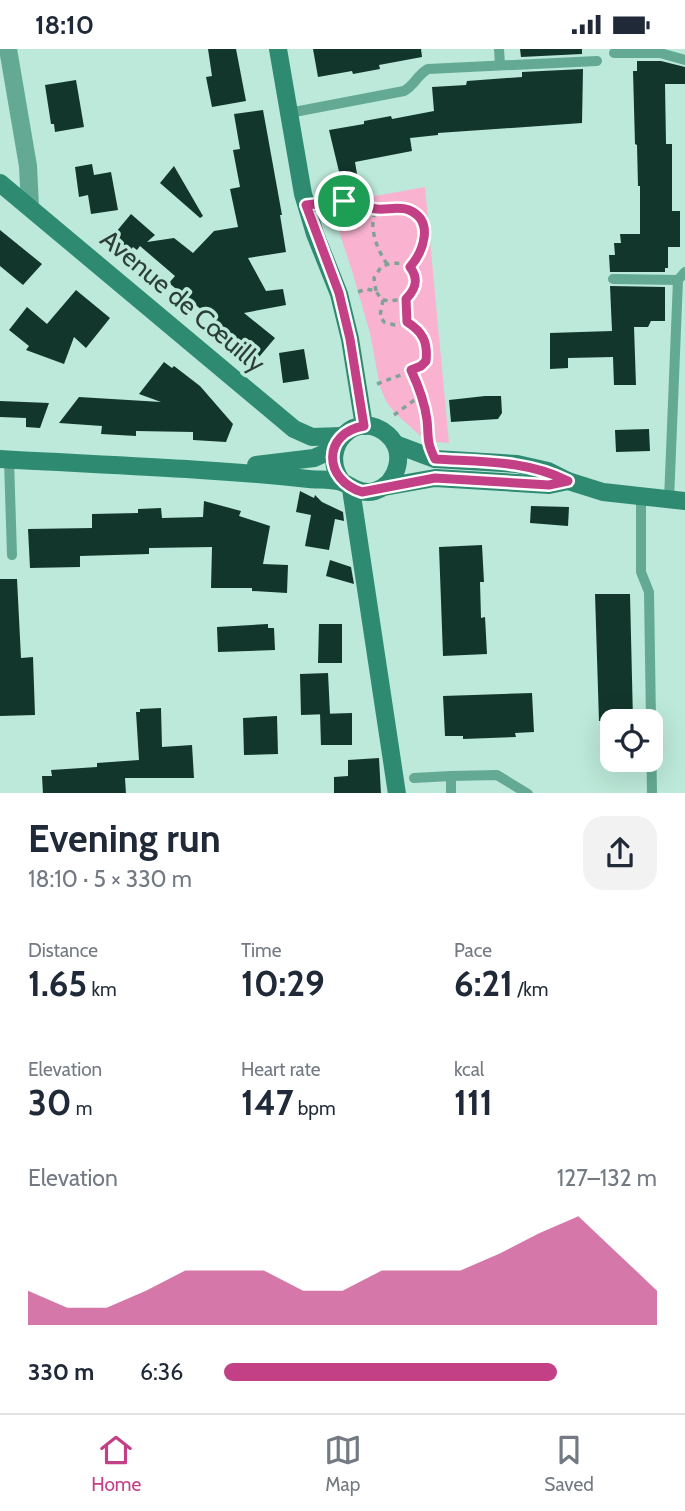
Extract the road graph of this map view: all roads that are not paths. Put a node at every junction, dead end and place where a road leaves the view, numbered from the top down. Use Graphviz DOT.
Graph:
graph roads {
  1 [pos="8,49"];
  2 [pos="278,49"];
  3 [pos="499,49"];
  4 [pos="614,53"];
  5 [pos="685,60"];
  6 [pos="597,61"];
  7 [pos="499,65"];
  8 [pos="289,113"];
  9 [pos="0,183"];
  10 [pos="30,207"];
  11 [pos="681,276"];
  12 [pos="613,279"];
  13 [pos="371,428"];
  14 [pos="338,443"];
  15 [pos="395,444"];
  16 [pos="4,459"];
  17 [pos="211,470"];
  18 [pos="568,481"];
  19 [pos="346,485"];
  20 [pos="384,487"];
  21 [pos="641,497"];
  22 [pos="677,500"];
  23 [pos="12,555"];
  24 [pos="651,709"];
  25 [pos="652,772"];
  26 [pos="451,776"];
  27 [pos="414,778"];
  28 [pos="397,793"];
  29 [pos="451,793"];
  30 [pos="528,793"];
  31 [pos="652,793"];
  1 -- 10 [label="street"];
  2 -- 8 [label="street"];
  3 -- 7 [label="lane"];
  4 -- 5 [label="lane"];
  6 -- 7 [label="lane"];
  7 -- 8 [label="lane"];
  8 -- 13 [label="street"];
  9 -- 10 [label="street, Avenue de Cœuilly"];
  10 -- 14 [label="street, Avenue de Cœuilly"];
  11 -- 12 [label="lane"];
  11 -- 22 [label="lane"];
  13 -- 14 [label="street"];
  13 -- 15 [label="street"];
  14 -- 17 [label="street"];
  14 -- 19 [label="street"];
  15 -- 18 [label="street"];
  15 -- 20 [label="street"];
  16 -- 17 [label="street"];
  16 -- 23 [label="lane"];
  17 -- 19 [label="street"];
  18 -- 20 [label="street"];
  18 -- 21 [label="street"];
  19 -- 20 [label="street"];
  19 -- 28 [label="street"];
  21 -- 22 [label="street"];
  21 -- 24 [label="lane"];
  25 -- 31 [label="lane"];
  26 -- 27 [label="lane"];
  26 -- 29 [label="lane"];
  26 -- 30 [label="lane"];
}
